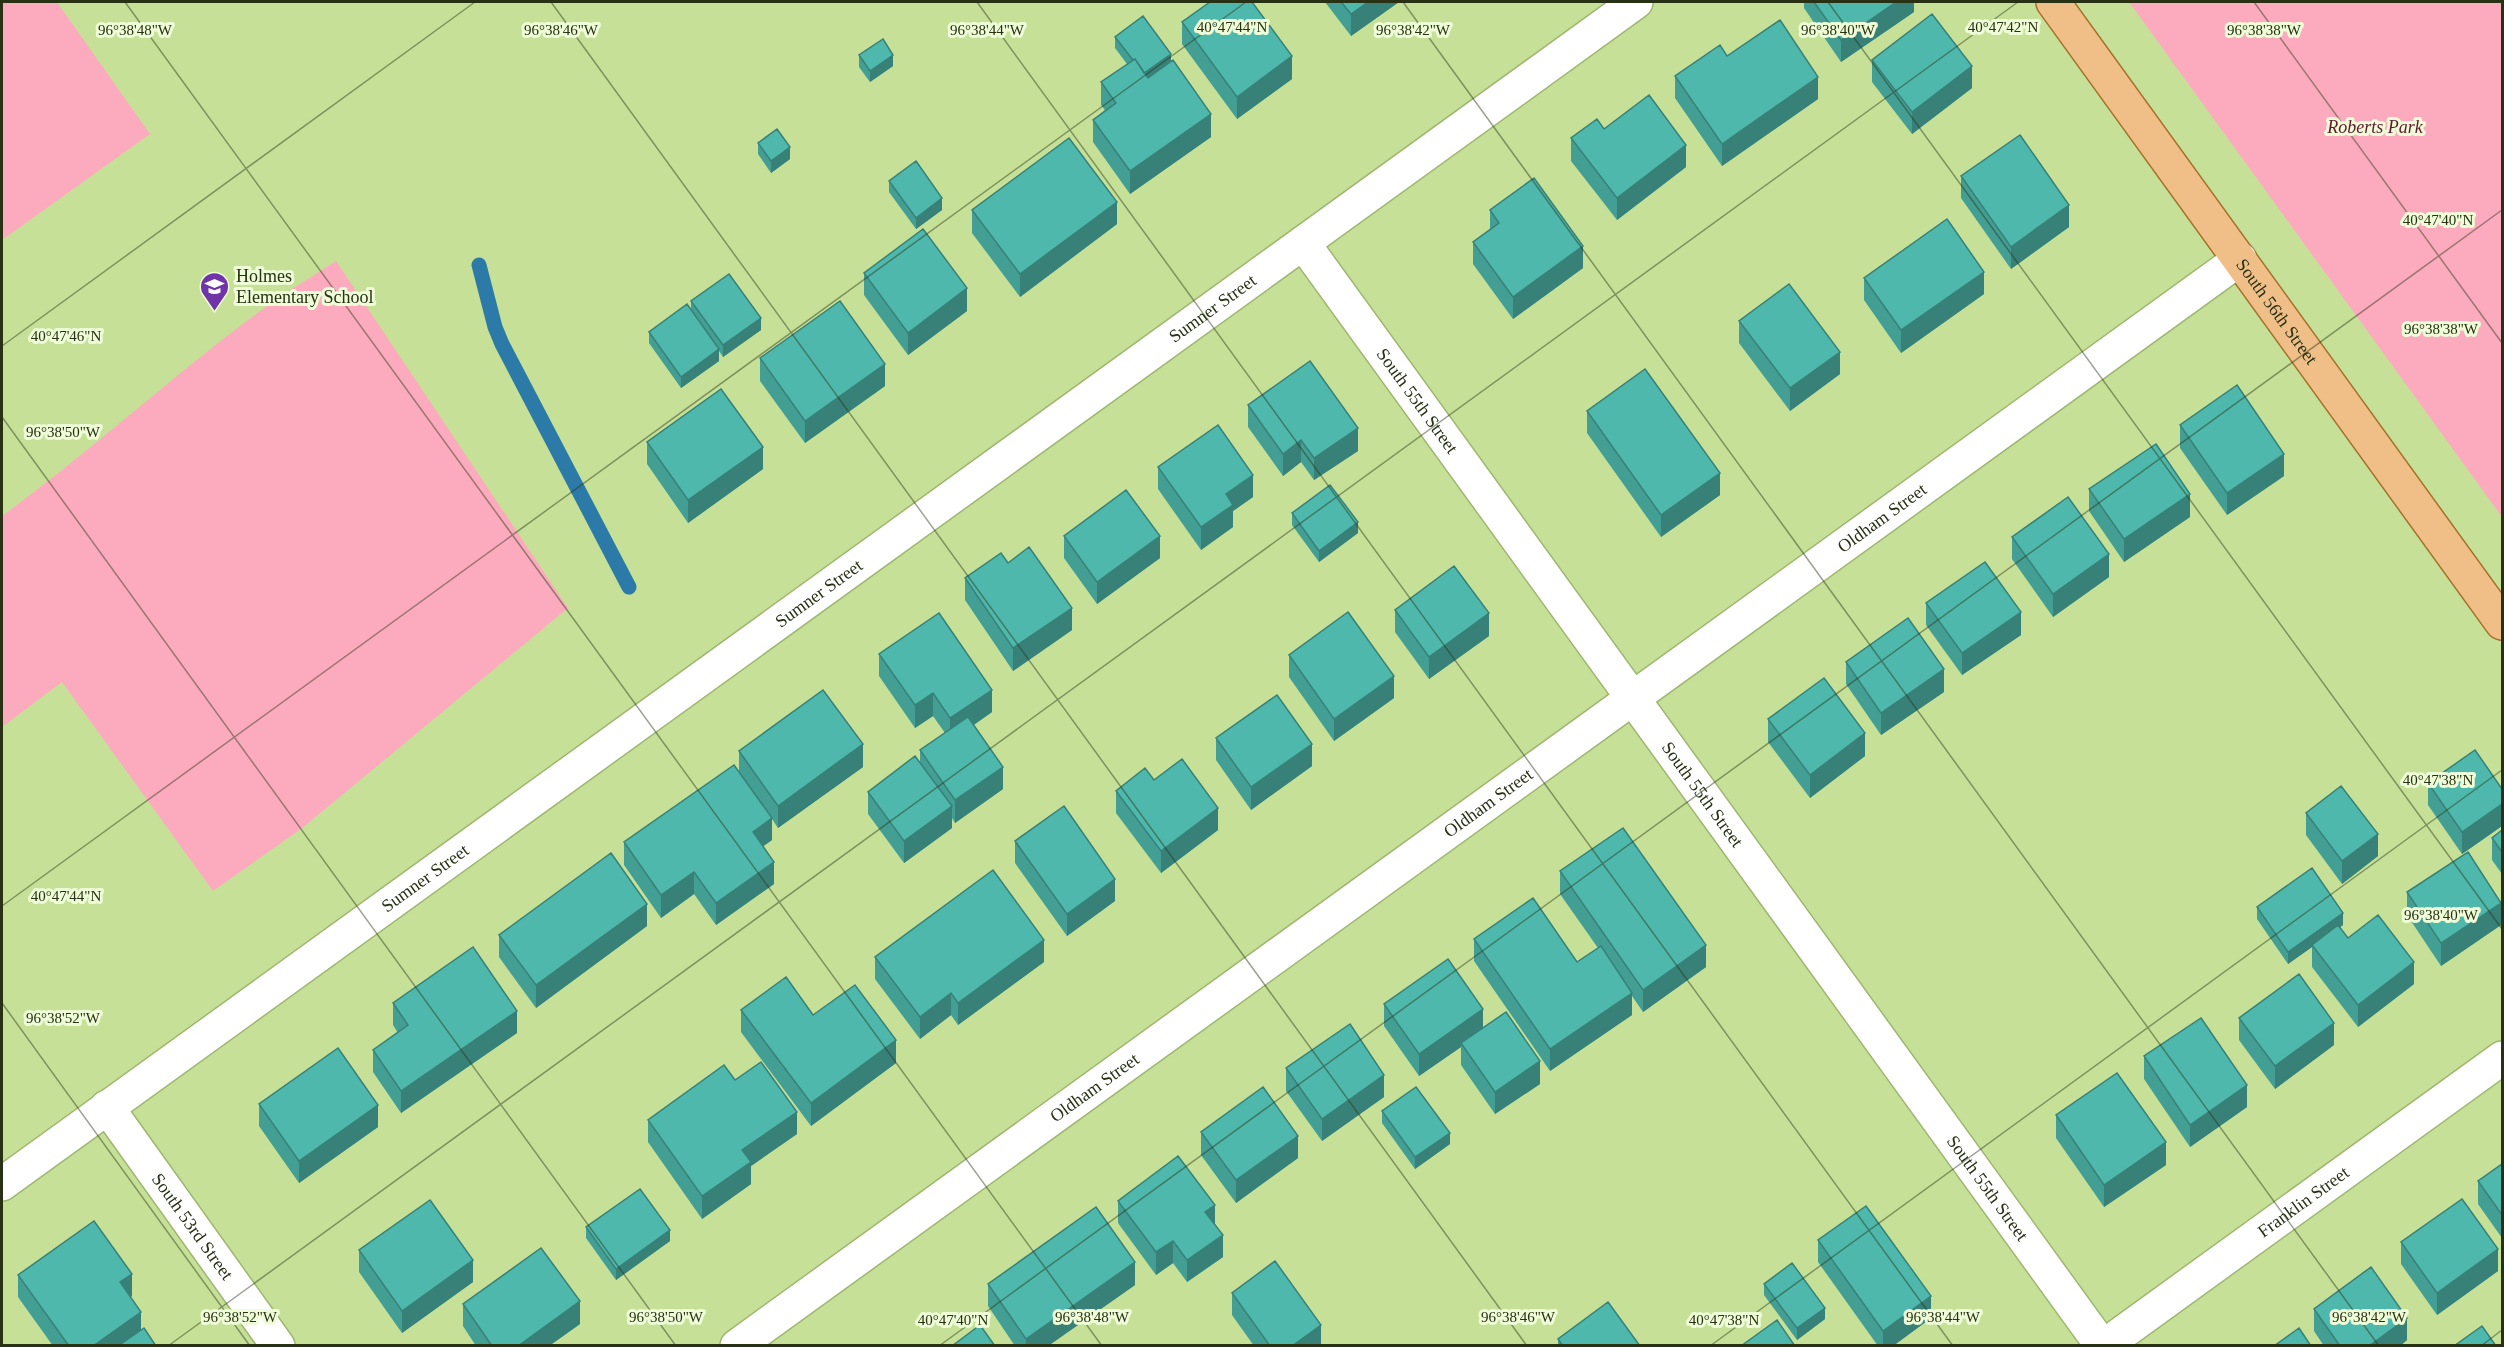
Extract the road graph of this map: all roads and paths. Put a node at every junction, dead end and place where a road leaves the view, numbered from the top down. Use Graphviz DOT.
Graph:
graph roads {
  1 [pos="1636,2"];
  2 [pos="2054,2"];
  3 [pos="1303,243"];
  4 [pos="2240,259"];
  5 [pos="2502,622"];
  6 [pos="1633,698"];
  7 [pos="2502,1058"];
  8 [pos="107,1107"];
  9 [pos="2,1184"];
  10 [pos="278,1346"];
  11 [pos="737,1346"];
  12 [pos="2103,1346"];
  1 -- 3 [label="street, Sumner Street"];
  2 -- 4 [label="main road, South 56th Street"];
  3 -- 6 [label="street, South 55th Street"];
  3 -- 8 [label="street, Sumner Street"];
  4 -- 5 [label="main road, South 56th Street"];
  4 -- 6 [label="street, Oldham Street"];
  6 -- 11 [label="street, Oldham Street"];
  6 -- 12 [label="street, South 55th Street"];
  7 -- 12 [label="street, Franklin Street"];
  8 -- 9 [label="street, Sumner Street"];
  8 -- 10 [label="street, South 53rd Street"];
}
